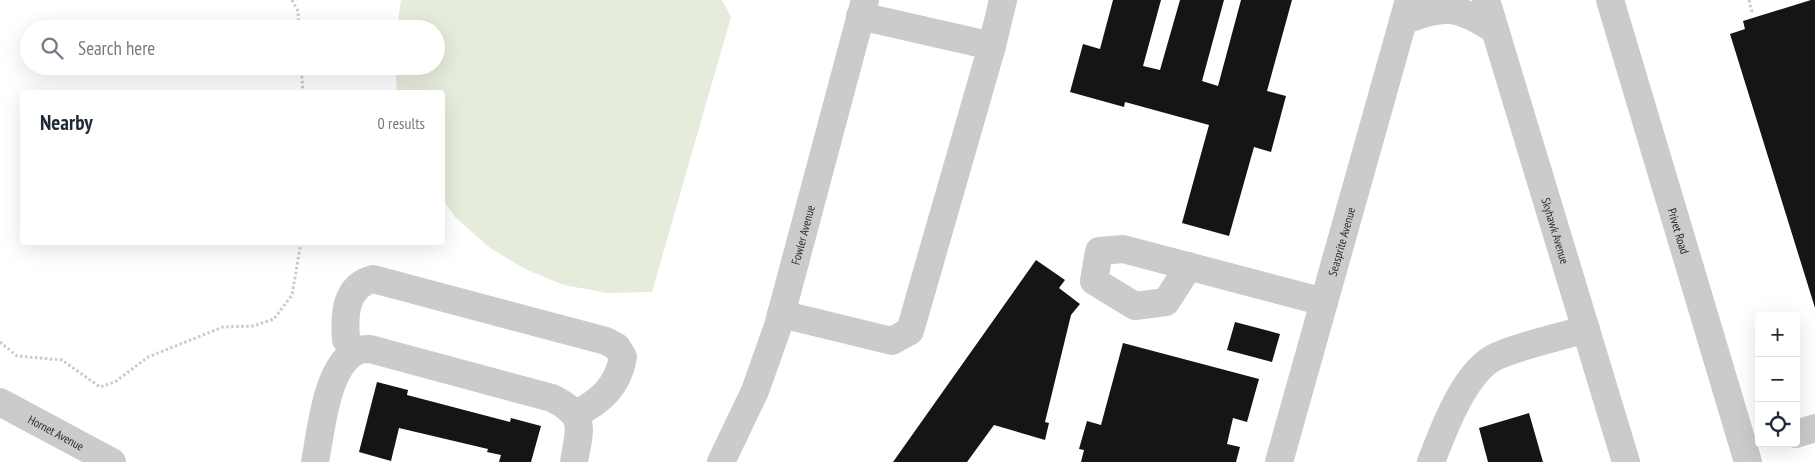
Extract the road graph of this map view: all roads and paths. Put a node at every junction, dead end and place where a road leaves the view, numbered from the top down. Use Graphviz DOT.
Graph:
graph roads {
  1 [pos="292,0"];
  2 [pos="1003,0"];
  3 [pos="1486,0"];
  4 [pos="1610,0"];
  5 [pos="1749,0"];
  6 [pos="862,8"];
  7 [pos="1406,10"];
  8 [pos="1752,12"];
  9 [pos="298,20"];
  10 [pos="1495,30"];
  11 [pos="992,46"];
  12 [pos="302,75"];
  13 [pos="303,90"];
  14 [pos="300,245"];
  15 [pos="1189,266"];
  16 [pos="1324,302"];
  17 [pos="781,314"];
  18 [pos="1586,329"];
  19 [pos="0,342"];
  20 [pos="356,351"];
  21 [pos="0,402"];
  22 [pos="576,414"];
  23 [pos="1815,428"];
  24 [pos="1800,433"];
  25 [pos="1751,451"];
  26 [pos="112,462"];
  27 [pos="315,462"];
  28 [pos="574,462"];
  29 [pos="721,462"];
  30 [pos="1279,462"];
  31 [pos="1431,462"];
  32 [pos="1626,462"];
  1 -- 9 [label="path"];
  2 -- 11 [label="street"];
  3 -- 10 [label="street, Skyhawk Avenue"];
  4 -- 25 [label="street, Privet Road"];
  5 -- 8 [label="path"];
  6 -- 11 [label="street"];
  6 -- 17 [label="street, Fowler Avenue"];
  7 -- 10 [label="street, Seasprite Avenue"];
  7 -- 16 [label="street, Seasprite Avenue"];
  10 -- 18 [label="street, Skyhawk Avenue"];
  11 -- 17 [label="street"];
  12 -- 13 [label="path"];
  14 -- 19 [label="path"];
  15 -- 16 [label="street"];
  16 -- 30 [label="street, Seasprite Avenue"];
  17 -- 29 [label="street, Fowler Avenue"];
  18 -- 31 [label="street"];
  18 -- 32 [label="street, Skyhawk Avenue"];
  20 -- 22 [label="street"];
  20 -- 22 [label="street"];
  20 -- 27 [label="street"];
  21 -- 26 [label="street, Hornet Avenue"];
  22 -- 28 [label="street"];
  23 -- 24 [label="street"];
}
